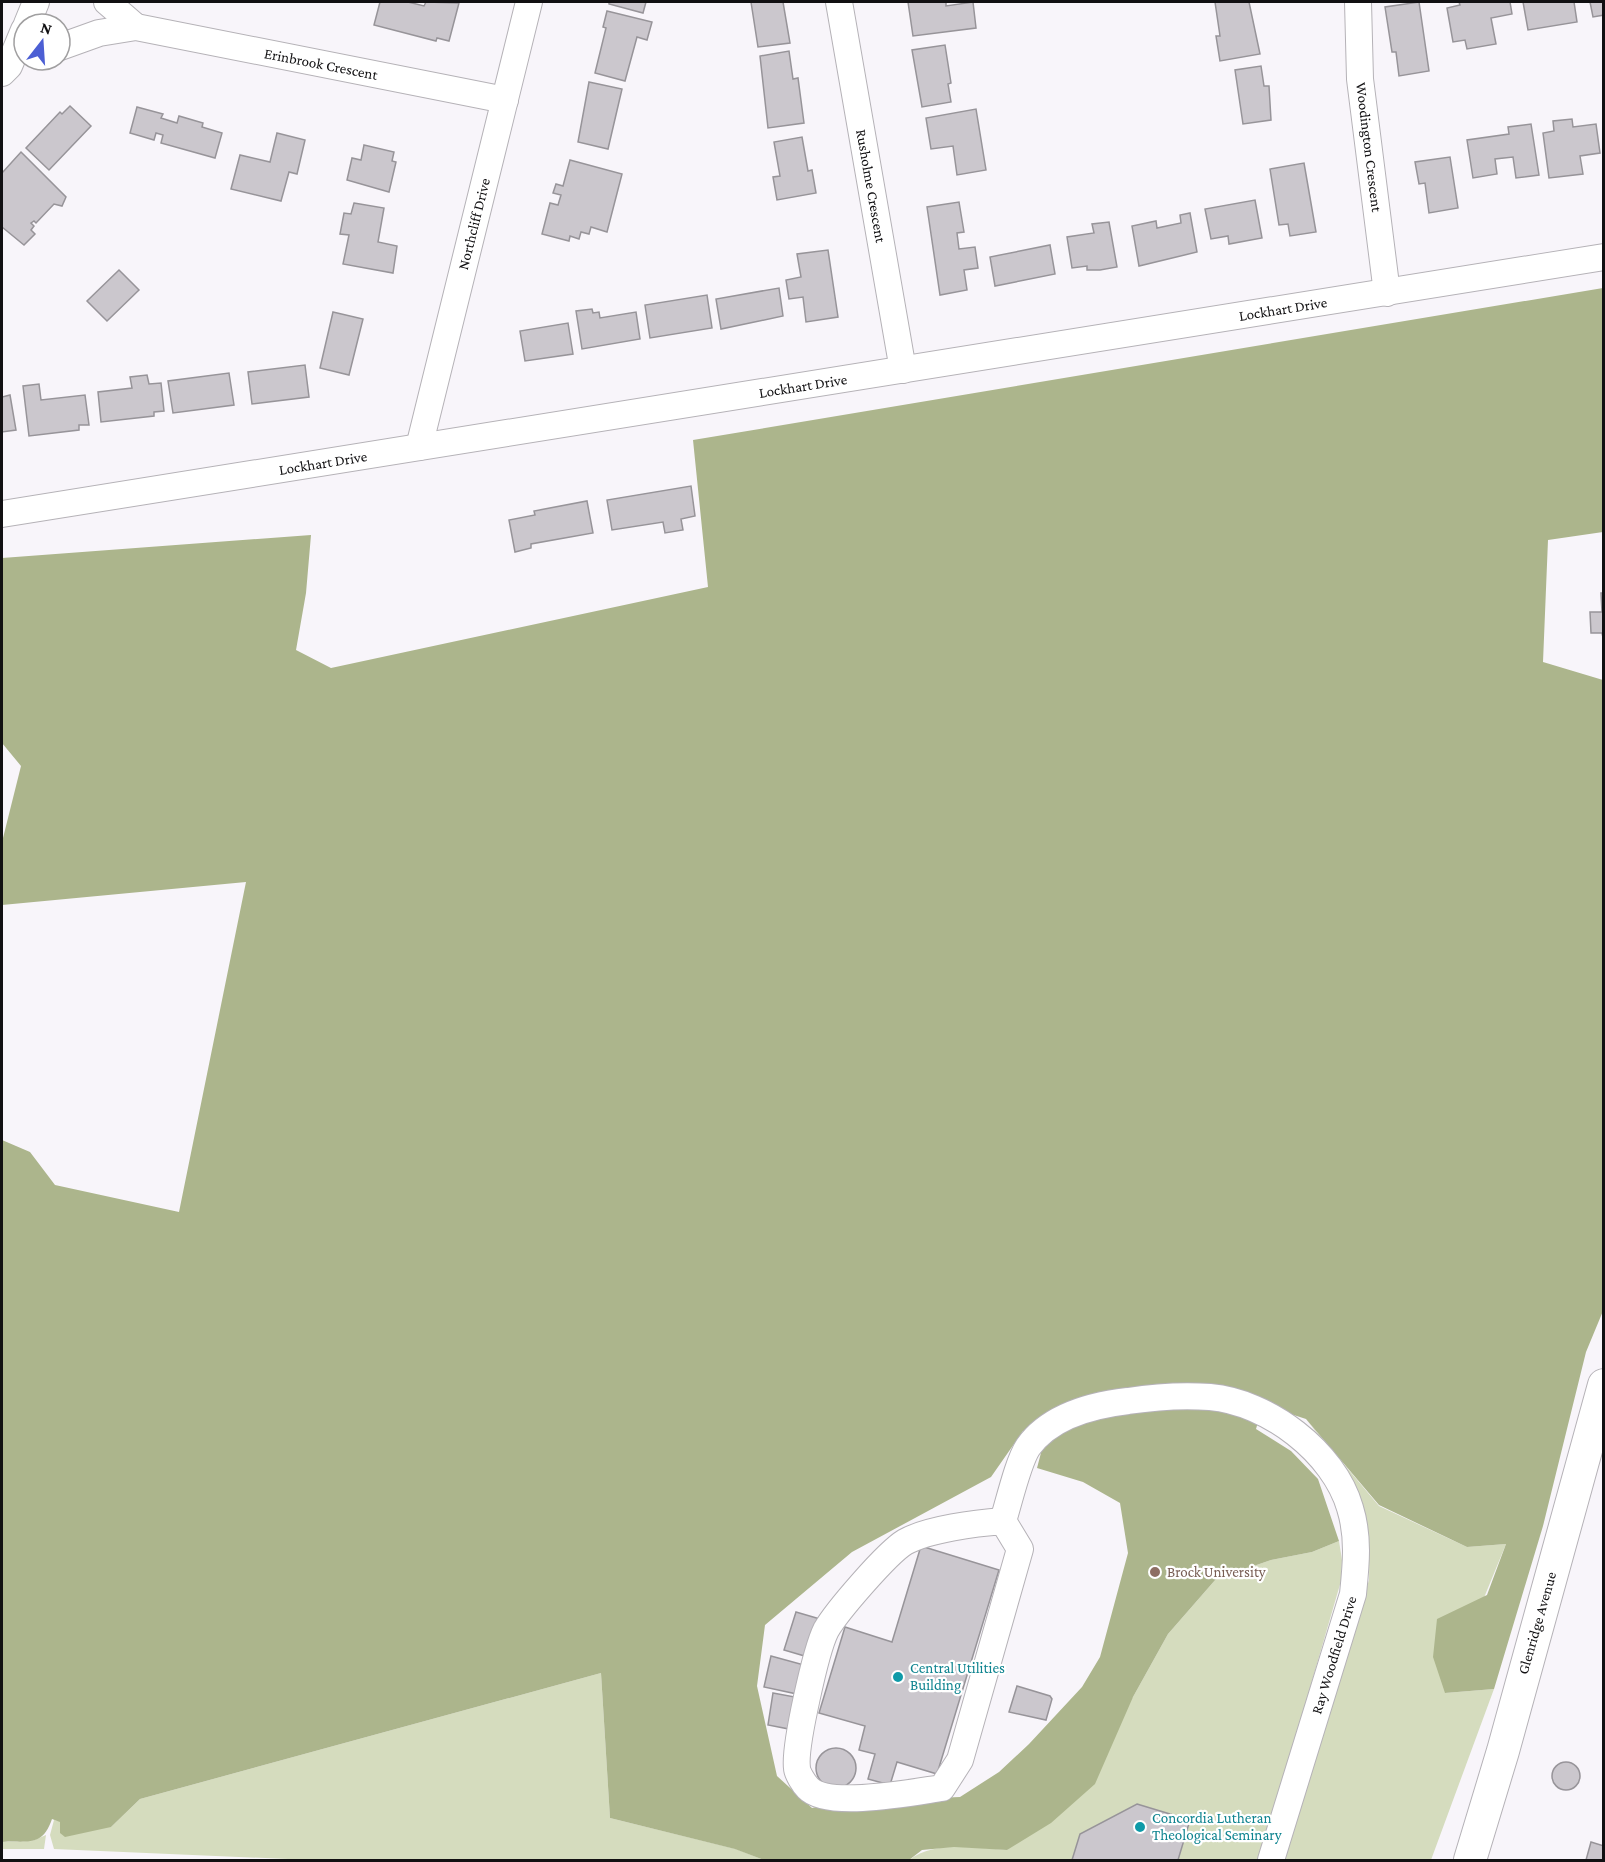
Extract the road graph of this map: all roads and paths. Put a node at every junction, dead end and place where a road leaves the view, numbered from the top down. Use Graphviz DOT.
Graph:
graph roads {
  1 [pos="107,2"];
  2 [pos="529,2"];
  3 [pos="839,2"];
  4 [pos="1358,2"];
  5 [pos="136,27"];
  6 [pos="72,43"];
  7 [pos="505,100"];
  8 [pos="1604,257"];
  9 [pos="1388,293"];
  10 [pos="903,370"];
  11 [pos="419,447"];
  12 [pos="2,514"];
  13 [pos="1604,1385"];
  14 [pos="1003,1521"];
  15 [pos="1271,1860"];
  16 [pos="1470,1860"];
  1 -- 5 [label="street, Erinbrook Crescent"];
  2 -- 7 [label="street, Northcliff Drive"];
  3 -- 10 [label="street, Rusholme Crescent"];
  4 -- 9 [label="street, Woodington Crescent"];
  5 -- 6 [label="street, Erinbrook Crescent"];
  5 -- 7 [label="street, Erinbrook Crescent"];
  7 -- 11 [label="street, Northcliff Drive"];
  8 -- 9 [label="street, Lockhart Drive"];
  9 -- 10 [label="street, Lockhart Drive"];
  10 -- 11 [label="street, Lockhart Drive"];
  11 -- 12 [label="street, Lockhart Drive"];
  13 -- 16 [label="main road, Glenridge Avenue"];
  14 -- 14 [label="street"];
  14 -- 15 [label="street, Ray Woodfield Drive"];
}
